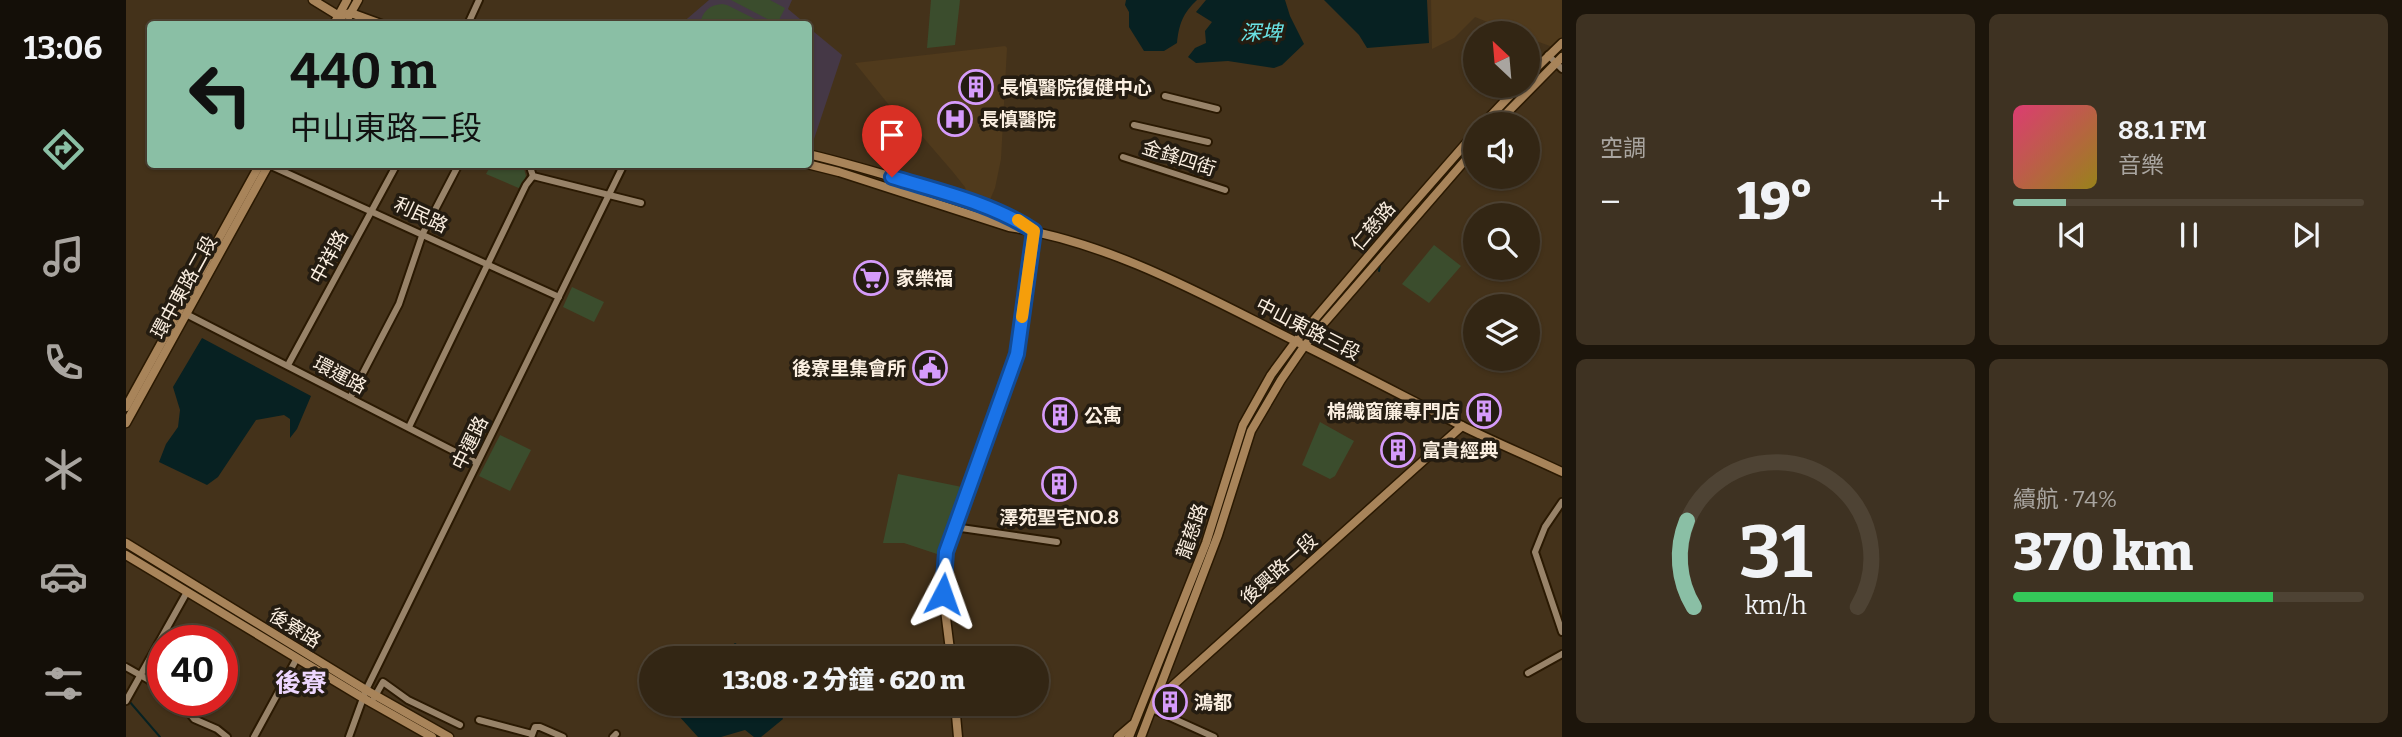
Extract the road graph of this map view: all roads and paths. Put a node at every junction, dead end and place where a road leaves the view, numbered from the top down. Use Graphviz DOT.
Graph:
graph roads {
  1 [pos="313,0"];
  2 [pos="347,0"];
  3 [pos="358,0"];
  4 [pos="479,0"];
  5 [pos="351,13"];
  6 [pos="336,20"];
  7 [pos="346,21"];
  8 [pos="373,21"];
  9 [pos="469,21"];
  10 [pos="1562,43"];
  11 [pos="1548,55"];
  12 [pos="1540,63"];
  13 [pos="1560,63"];
  14 [pos="1165,96"];
  15 [pos="1508,98"];
  16 [pos="1217,109"];
  17 [pos="1494,112"];
  18 [pos="1509,112"];
  19 [pos="1133,125"];
  20 [pos="1208,142"];
  21 [pos="1463,147"];
  22 [pos="812,155"];
  23 [pos="1123,156"];
  24 [pos="1463,163"];
  25 [pos="812,165"];
  26 [pos="258,168"];
  27 [pos="267,168"];
  28 [pos="278,168"];
  29 [pos="395,168"];
  30 [pos="457,168"];
  31 [pos="530,168"];
  32 [pos="622,168"];
  33 [pos="533,176"];
  34 [pos="1226,190"];
  35 [pos="608,196"];
  36 [pos="641,203"];
  37 [pos="372,210"];
  38 [pos="1034,231"];
  39 [pos="423,233"];
  40 [pos="1363,262"];
  41 [pos="489,264"];
  42 [pos="1371,268"];
  43 [pos="559,297"];
  44 [pos="188,315"];
  45 [pos="1300,343"];
  46 [pos="288,365"];
  47 [pos="350,398"];
  48 [pos="126,407"];
  49 [pos="126,423"];
  50 [pos="1462,426"];
  51 [pos="409,427"];
  52 [pos="1231,458"];
  53 [pos="477,463"];
  54 [pos="1241,463"];
  55 [pos="1562,472"];
  56 [pos="1562,502"];
  57 [pos="954,527"];
  58 [pos="1057,542"];
  59 [pos="126,543"];
  60 [pos="126,555"];
  61 [pos="187,592"];
  62 [pos="1562,632"];
  63 [pos="949,646"];
  64 [pos="1562,654"];
  65 [pos="296,658"];
  66 [pos="126,667"];
  67 [pos="1528,673"];
  68 [pos="140,676"];
  69 [pos="147,680"];
  70 [pos="369,697"];
  71 [pos="126,701"];
  72 [pos="1152,709"];
  73 [pos="192,716"];
  74 [pos="956,716"];
  75 [pos="479,720"];
  76 [pos="1137,721"];
  77 [pos="460,725"];
  78 [pos="531,735"];
  79 [pos="227,737"];
  80 [pos="254,737"];
  81 [pos="349,737"];
  82 [pos="432,737"];
  83 [pos="449,737"];
  84 [pos="563,737"];
  85 [pos="958,737"];
  86 [pos="1118,737"];
  87 [pos="1129,737"];
  88 [pos="1140,737"];
  89 [pos="1214,737"];
  1 -- 6 [label="street"];
  2 -- 6 [label="street"];
  3 -- 5 [label="street"];
  4 -- 9 [label="street"];
  5 -- 6 [label="street"];
  5 -- 7 [label="street"];
  5 -- 8 [label="street"];
  10 -- 11 [label="street"];
  11 -- 12 [label="street"];
  11 -- 13 [label="street"];
  13 -- 18 [label="street"];
  14 -- 16 [label="street"];
  15 -- 17 [label="street"];
  19 -- 20 [label="street"];
  21 -- 40 [label="street, 仁慈路"];
  22 -- 38 [label="street"];
  23 -- 34 [label="street, 金鋒四街"];
  24 -- 42 [label="street, 仁慈路"];
  25 -- 38 [label="street"];
  26 -- 48 [label="street, 環中東路二段"];
  27 -- 44 [label="street, 環中東路二段"];
  28 -- 37 [label="street, 利民路"];
  29 -- 37 [label="street, 中祥路"];
  30 -- 39 [label="street"];
  31 -- 33 [label="street"];
  32 -- 35 [label="street, 中運路"];
  33 -- 35 [label="street"];
  33 -- 41 [label="street"];
  35 -- 36 [label="street"];
  35 -- 43 [label="street, 中運路"];
  37 -- 39 [label="street, 利民路"];
  37 -- 46 [label="street, 中祥路"];
  38 -- 45 [label="street, 中山東路三段"];
  38 -- 57 [label="street"];
  39 -- 41 [label="street, 利民路"];
  39 -- 47 [label="street"];
  40 -- 42 [label="street"];
  40 -- 45 [label="street, 仁慈路"];
  41 -- 43 [label="street, 利民路"];
  41 -- 51 [label="street"];
  42 -- 45 [label="street, 仁慈路"];
  43 -- 53 [label="street, 中運路"];
  44 -- 46 [label="street, 環運路"];
  44 -- 49 [label="street, 環中東路二段"];
  45 -- 50 [label="street, 中山東路三段"];
  45 -- 52 [label="street, 龍慈路"];
  45 -- 54 [label="street, 龍慈路"];
  46 -- 47 [label="street, 環運路"];
  47 -- 51 [label="street, 環運路"];
  50 -- 55 [label="street, 中山東路三段"];
  50 -- 72 [label="street, 後興路一段"];
  51 -- 53 [label="street, 環運路"];
  52 -- 54 [label="street"];
  52 -- 76 [label="street, 龍慈路"];
  53 -- 70 [label="street, 中運路"];
  54 -- 72 [label="street, 龍慈路"];
  56 -- 62 [label="street"];
  57 -- 58 [label="street"];
  57 -- 63 [label="street"];
  59 -- 70 [label="street, 後寮路"];
  60 -- 61 [label="street, 後寮路"];
  61 -- 65 [label="street, 後寮路"];
  61 -- 68 [label="street"];
  64 -- 67 [label="street"];
  65 -- 70 [label="street, 後寮路"];
  65 -- 80 [label="street"];
  66 -- 68 [label="street"];
  68 -- 69 [label="street"];
  68 -- 71 [label="street"];
  70 -- 77 [label="street"];
  70 -- 81 [label="street, 中運路"];
  70 -- 82 [label="street, 後寮路"];
  70 -- 83 [label="street, 後寮路"];
  72 -- 76 [label="street, 後興路一段"];
  72 -- 88 [label="street, 龍慈路"];
  72 -- 89 [label="street"];
  73 -- 79 [label="street"];
  74 -- 85 [label="street"];
  75 -- 78 [label="street"];
  76 -- 86 [label="street, 後興路一段"];
  76 -- 87 [label="street, 龍慈路"];
  78 -- 84 [label="street"];
}
